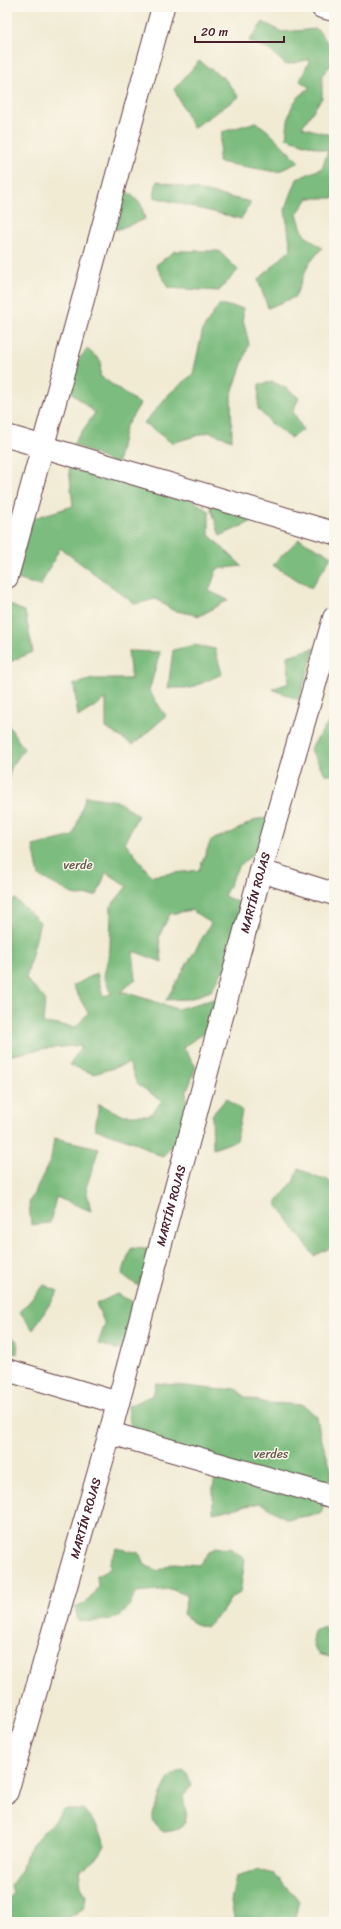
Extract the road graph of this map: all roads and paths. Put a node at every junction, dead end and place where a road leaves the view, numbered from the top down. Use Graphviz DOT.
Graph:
graph roads {
  1 [pos="163,7"];
  2 [pos="322,7"];
  3 [pos="334,10"];
  4 [pos="7,436"];
  5 [pos="42,446"];
  6 [pos="334,533"];
  7 [pos="7,577"];
  8 [pos="334,618"];
  9 [pos="261,871"];
  10 [pos="334,894"];
  11 [pos="7,1370"];
  12 [pos="118,1403"];
  13 [pos="110,1433"];
  14 [pos="334,1497"];
  15 [pos="8,1787"];
  1 -- 5 [label="street"];
  2 -- 3 [label="street"];
  4 -- 5 [label="street"];
  5 -- 6 [label="street"];
  5 -- 7 [label="street"];
  8 -- 9 [label="street, MARTÍN ROJAS"];
  9 -- 10 [label="street"];
  9 -- 12 [label="street, MARTÍN ROJAS"];
  11 -- 12 [label="street"];
  12 -- 13 [label="street, MARTÍN ROJAS"];
  13 -- 14 [label="street"];
  13 -- 15 [label="street, MARTÍN ROJAS"];
}
